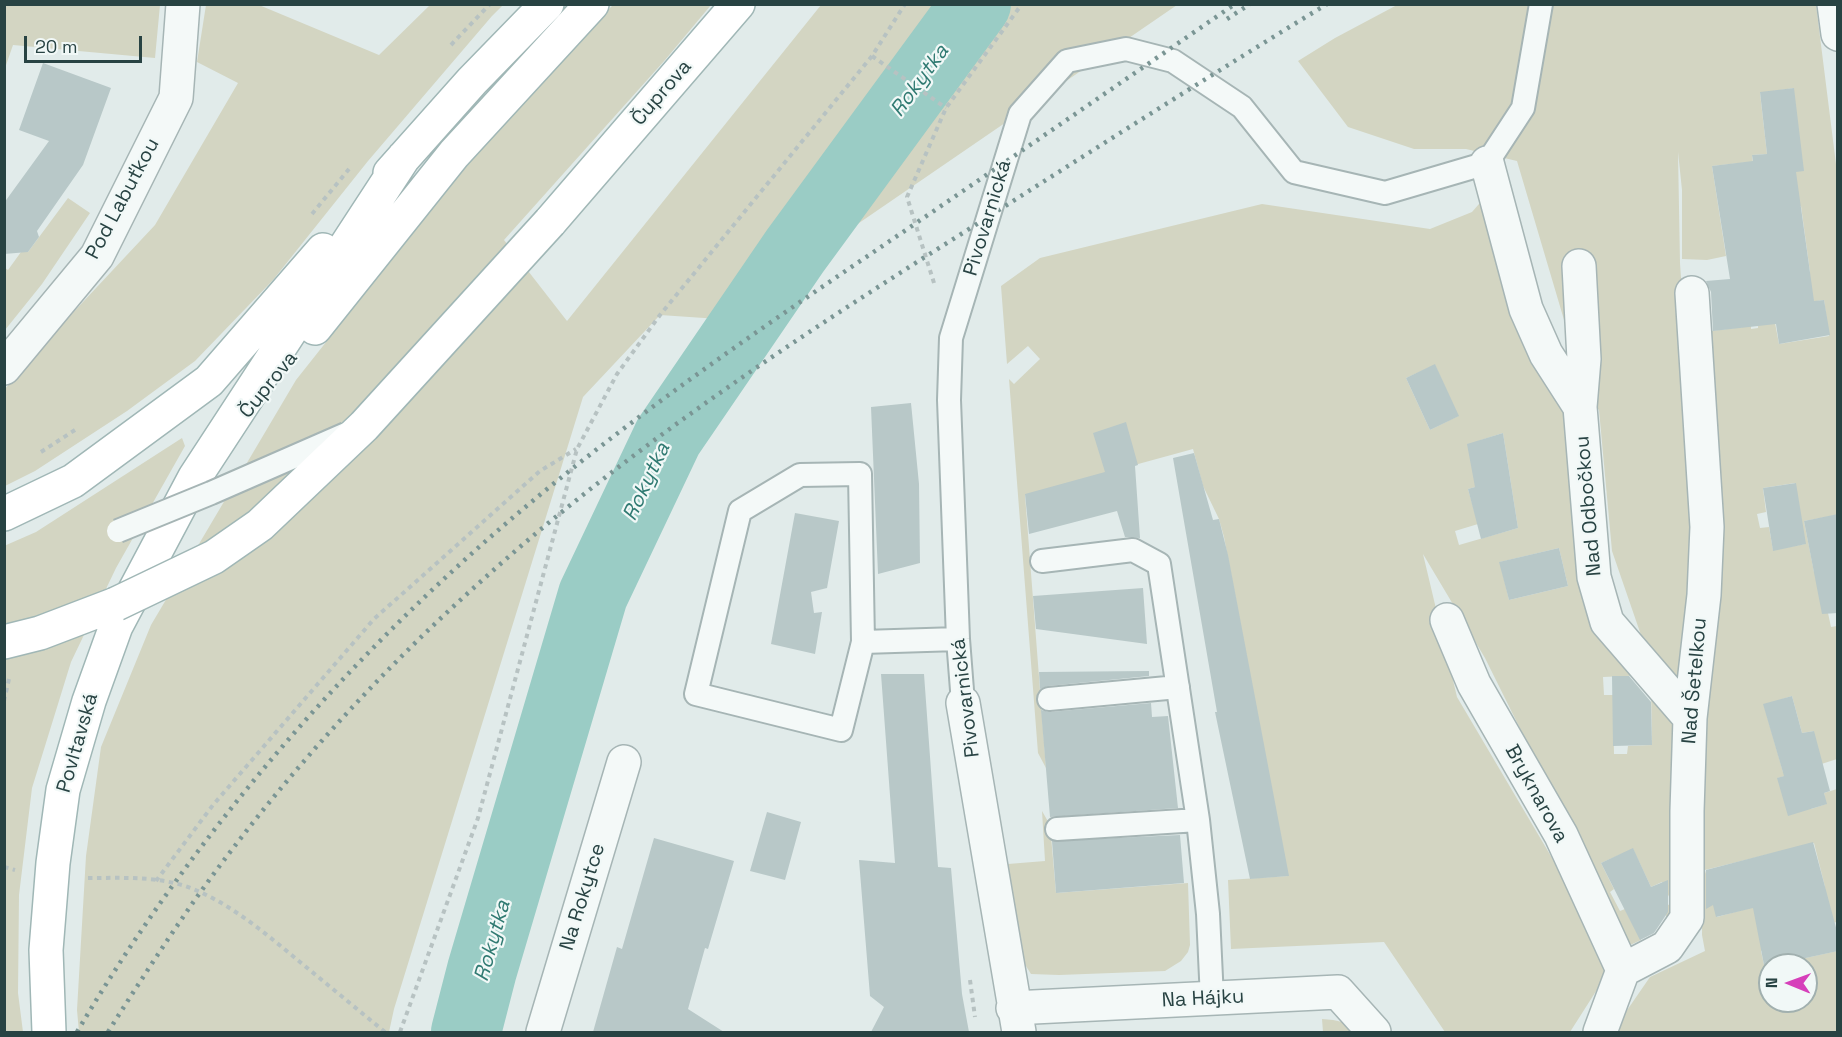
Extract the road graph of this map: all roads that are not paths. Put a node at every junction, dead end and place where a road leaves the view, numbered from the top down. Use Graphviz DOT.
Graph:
graph roads {
  1 [pos="183,4"];
  2 [pos="547,4"];
  3 [pos="592,4"];
  4 [pos="738,4"];
  5 [pos="1541,4"];
  6 [pos="1834,4"];
  7 [pos="1838,34"];
  8 [pos="404,157"];
  9 [pos="1487,163"];
  10 [pos="1580,266"];
  11 [pos="1692,292"];
  12 [pos="4,368"];
  13 [pos="1580,407"];
  14 [pos="364,426"];
  15 [pos="195,477"];
  16 [pos="4,514"];
  17 [pos="118,531"];
  18 [pos="1042,561"];
  19 [pos="1447,620"];
  20 [pos="958,639"];
  21 [pos="4,642"];
  22 [pos="863,642"];
  23 [pos="1178,687"];
  24 [pos="1049,699"];
  25 [pos="963,703"];
  26 [pos="1690,718"];
  27 [pos="624,762"];
  28 [pos="1198,820"];
  29 [pos="1057,829"];
  30 [pos="1623,970"];
  31 [pos="1212,999"];
  32 [pos="1016,1020"];
  33 [pos="49,1032"];
  34 [pos="543,1032"];
  35 [pos="1374,1032"];
  36 [pos="1600,1032"];
  1 -- 12 [label="street, Pod Labuťkou"];
  2 -- 8 [label="main road, Čuprova"];
  3 -- 15 [label="main road, Čuprova"];
  4 -- 14 [label="main road, Čuprova, bridge"];
  5 -- 9 [label="lane"];
  6 -- 7 [label="street"];
  8 -- 15 [label="main road, Čuprova"];
  8 -- 16 [label="main road, Čuprova"];
  9 -- 13 [label="street, Nad Odbočkou"];
  9 -- 20 [label="lane, Pivovarnická"];
  10 -- 13 [label="street, Nad Odbočkou"];
  11 -- 26 [label="street, Nad Šetelkou"];
  13 -- 26 [label="street, Nad Odbočkou"];
  14 -- 17 [label="lane, bridge"];
  14 -- 21 [label="main road, Čuprova, bridge"];
  15 -- 33 [label="main road, Povltavská"];
  18 -- 23 [label="lane"];
  19 -- 30 [label="street, Bryknarova"];
  20 -- 22 [label="lane"];
  20 -- 25 [label="lane, Pivovarnická"];
  22 -- 22 [label="lane"];
  23 -- 24 [label="lane"];
  23 -- 28 [label="lane"];
  25 -- 32 [label="street, Pivovarnická"];
  26 -- 30 [label="street, Nad Šetelkou"];
  27 -- 34 [label="street, Na Rokytce"];
  28 -- 29 [label="lane"];
  28 -- 31 [label="lane"];
  30 -- 36 [label="street"];
  31 -- 32 [label="street, Na Hájku"];
  31 -- 35 [label="street, Na Hájku"];
}
